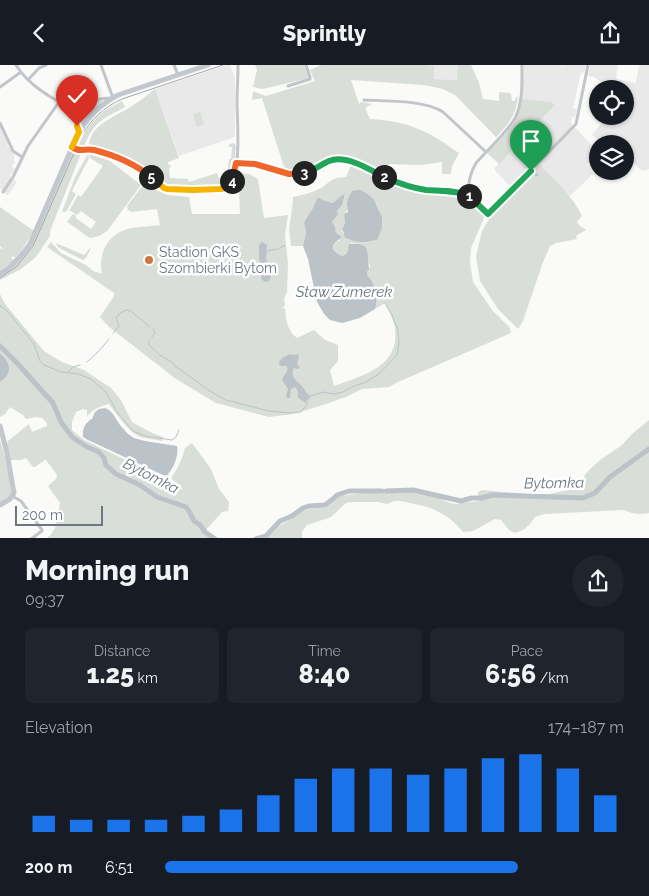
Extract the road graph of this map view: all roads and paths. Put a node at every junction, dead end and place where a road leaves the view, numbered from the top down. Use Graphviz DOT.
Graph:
graph roads {
  1 [pos="16,65"];
  2 [pos="46,65"];
  3 [pos="100,65"];
  4 [pos="174,65"];
  5 [pos="206,65"];
  6 [pos="238,65"];
  7 [pos="306,65"];
  8 [pos="522,65"];
  9 [pos="588,65"];
  10 [pos="21,72"];
  11 [pos="178,75"];
  12 [pos="28,79"];
  13 [pos="288,86"];
  14 [pos="0,87"];
  15 [pos="113,98"];
  16 [pos="364,100"];
  17 [pos="59,102"];
  18 [pos="80,113"];
  19 [pos="0,123"];
  20 [pos="79,132"];
  21 [pos="72,148"];
  22 [pos="486,152"];
  23 [pos="22,157"];
  24 [pos="236,163"];
  25 [pos="531,171"];
  26 [pos="537,175"];
  27 [pos="3,191"];
  28 [pos="468,195"];
  29 [pos="0,273"];
  30 [pos="0,426"];
  31 [pos="12,497"];
  32 [pos="0,505"];
  33 [pos="32,538"];
  1 -- 10 [label="street"];
  2 -- 12 [label="street"];
  3 -- 15 [label="street"];
  4 -- 11 [label="street"];
  5 -- 11 [label="main road"];
  6 -- 24 [label="street"];
  7 -- 13 [label="street"];
  8 -- 22 [label="street"];
  9 -- 25 [label="street"];
  10 -- 12 [label="street"];
  10 -- 14 [label="street"];
  11 -- 15 [label="main road"];
  12 -- 17 [label="street"];
  15 -- 18 [label="street"];
  15 -- 20 [label="main road"];
  16 -- 22 [label="street"];
  17 -- 18 [label="street"];
  17 -- 23 [label="street"];
  18 -- 20 [label="street"];
  19 -- 23 [label="street"];
  20 -- 21 [label="main road"];
  21 -- 24 [label="street"];
  21 -- 29 [label="main road"];
  22 -- 28 [label="street"];
  23 -- 27 [label="street"];
  24 -- 28 [label="street"];
  25 -- 26 [label="street"];
  25 -- 28 [label="street"];
  30 -- 31 [label="main road"];
  31 -- 32 [label="main road"];
  31 -- 33 [label="street"];
}
